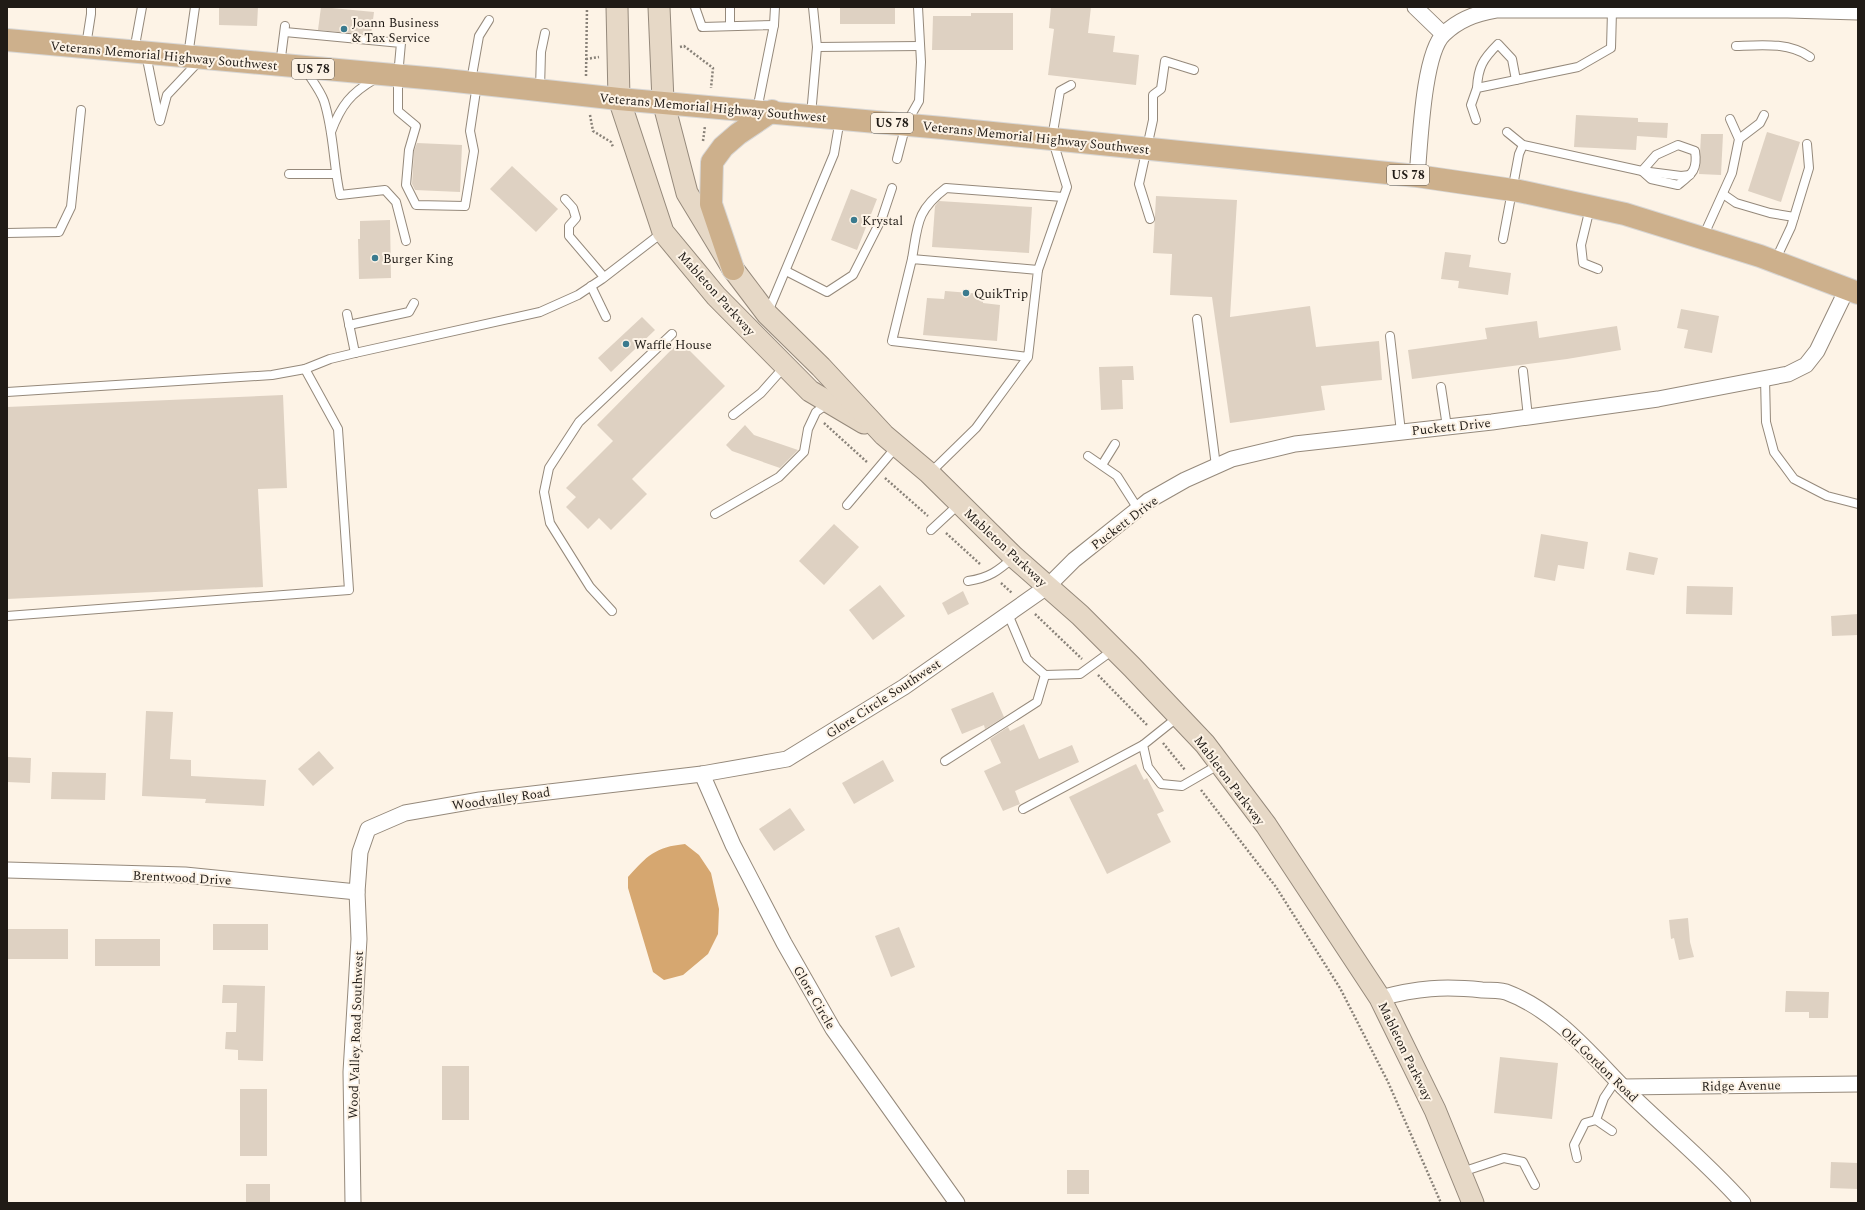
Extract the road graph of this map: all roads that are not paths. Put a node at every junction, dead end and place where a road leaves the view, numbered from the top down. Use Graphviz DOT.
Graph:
graph roads {
  1 [pos="91,7"];
  2 [pos="142,7"];
  3 [pos="195,7"];
  4 [pos="617,7"];
  5 [pos="659,7"];
  6 [pos="695,7"];
  7 [pos="730,7"];
  8 [pos="775,7"];
  9 [pos="813,7"];
  10 [pos="918,7"];
  11 [pos="1416,7"];
  12 [pos="1788,8"];
  13 [pos="1540,9"];
  14 [pos="1592,9"];
  15 [pos="1635,9"];
  16 [pos="1686,9"];
  17 [pos="1612,11"];
  18 [pos="1858,12"];
  19 [pos="489,20"];
  20 [pos="730,26"];
  21 [pos="774,26"];
  22 [pos="546,33"];
  23 [pos="1443,34"];
  24 [pos="7,40"];
  25 [pos="920,46"];
  26 [pos="1736,46"];
  27 [pos="816,47"];
  28 [pos="86,48"];
  29 [pos="140,53"];
  30 [pos="1810,57"];
  31 [pos="195,58"];
  32 [pos="280,66"];
  33 [pos="304,68"];
  34 [pos="1194,70"];
  35 [pos="390,76"];
  36 [pos="1516,80"];
  37 [pos="474,83"];
  38 [pos="1071,84"];
  39 [pos="1477,88"];
  40 [pos="540,90"];
  41 [pos="619,99"];
  42 [pos="663,101"];
  43 [pos="81,110"];
  44 [pos="764,111"];
  45 [pos="810,115"];
  46 [pos="1764,115"];
  47 [pos="841,118"];
  48 [pos="1476,120"];
  49 [pos="1730,120"];
  50 [pos="906,124"];
  51 [pos="331,132"];
  52 [pos="1507,132"];
  53 [pos="1052,138"];
  54 [pos="1739,139"];
  55 [pos="1807,144"];
  56 [pos="1523,145"];
  57 [pos="1148,148"];
  58 [pos="897,159"];
  59 [pos="1642,171"];
  60 [pos="289,174"];
  61 [pos="335,174"];
  62 [pos="1417,176"];
  63 [pos="892,188"];
  64 [pos="1513,190"];
  65 [pos="1723,194"];
  66 [pos="1063,197"];
  67 [pos="565,199"];
  68 [pos="1590,207"];
  69 [pos="1794,217"];
  70 [pos="1150,219"];
  71 [pos="663,232"];
  72 [pos="7,233"];
  73 [pos="1703,237"];
  74 [pos="1503,239"];
  75 [pos="406,241"];
  76 [pos="912,259"];
  77 [pos="1774,261"];
  78 [pos="733,269"];
  79 [pos="1598,269"];
  80 [pos="1038,270"];
  81 [pos="786,271"];
  82 [pos="604,277"];
  83 [pos="591,286"];
  84 [pos="1853,291"];
  85 [pos="414,304"];
  86 [pos="347,314"];
  87 [pos="767,314"];
  88 [pos="606,317"];
  89 [pos="1197,319"];
  90 [pos="349,325"];
  91 [pos="672,334"];
  92 [pos="1390,336"];
  93 [pos="355,353"];
  94 [pos="1028,357"];
  95 [pos="785,366"];
  96 [pos="305,369"];
  97 [pos="1523,371"];
  98 [pos="1765,378"];
  99 [pos="1441,387"];
  100 [pos="7,392"];
  101 [pos="830,402"];
  102 [pos="733,415"];
  103 [pos="1528,417"];
  104 [pos="1447,427"];
  105 [pos="1401,432"];
  106 [pos="890,441"];
  107 [pos="1115,444"];
  108 [pos="1088,456"];
  109 [pos="1102,465"];
  110 [pos="1216,466"];
  111 [pos="929,473"];
  112 [pos="959,504"];
  113 [pos="1858,504"];
  114 [pos="847,505"];
  115 [pos="1138,509"];
  116 [pos="715,514"];
  117 [pos="931,530"];
  118 [pos="1014,557"];
  119 [pos="968,582"];
  120 [pos="1048,586"];
  121 [pos="612,611"];
  122 [pos="1008,614"];
  123 [pos="7,616"];
  124 [pos="1114,649"];
  125 [pos="1045,676"];
  126 [pos="1179,716"];
  127 [pos="1143,745"];
  128 [pos="945,761"];
  129 [pos="1220,764"];
  130 [pos="702,774"];
  131 [pos="1023,809"];
  132 [pos="7,870"];
  133 [pos="357,892"];
  134 [pos="1380,998"];
  135 [pos="1620,1083"];
  136 [pos="1858,1084"];
  137 [pos="1596,1120"];
  138 [pos="1612,1131"];
  139 [pos="1577,1158"];
  140 [pos="1461,1172"];
  141 [pos="1535,1185"];
  142 [pos="353,1203"];
  143 [pos="957,1203"];
  144 [pos="1473,1203"];
  145 [pos="1743,1203"];
  1 -- 28 [label="lane"];
  2 -- 29 [label="lane"];
  3 -- 31 [label="lane"];
  4 -- 41 [label="main road, Mableton Parkway"];
  5 -- 42 [label="main road, Mableton Parkway"];
  6 -- 20 [label="lane"];
  7 -- 20 [label="lane"];
  8 -- 21 [label="lane"];
  9 -- 27 [label="lane"];
  10 -- 25 [label="lane"];
  11 -- 23 [label="street"];
  12 -- 16 [label="street"];
  12 -- 18 [label="street"];
  13 -- 14 [label="street"];
  13 -- 23 [label="street"];
  14 -- 17 [label="street"];
  15 -- 16 [label="street"];
  15 -- 17 [label="street"];
  17 -- 36 [label="lane"];
  19 -- 37 [label="lane"];
  20 -- 21 [label="lane"];
  21 -- 44 [label="lane"];
  22 -- 40 [label="lane"];
  23 -- 62 [label="street"];
  24 -- 28 [label="main road, Veterans Memorial Highway Southwest / US 78"];
  25 -- 27 [label="lane"];
  25 -- 50 [label="lane"];
  26 -- 30 [label="lane"];
  27 -- 45 [label="lane"];
  28 -- 29 [label="main road, Veterans Memorial Highway Southwest / US 78"];
  29 -- 31 [label="main road, Veterans Memorial Highway Southwest / US 78"];
  29 -- 31 [label="lane"];
  31 -- 32 [label="main road, Veterans Memorial Highway Southwest / US 78"];
  32 -- 33 [label="main road, Veterans Memorial Highway Southwest / US 78"];
  32 -- 35 [label="lane"];
  33 -- 35 [label="main road, Veterans Memorial Highway Southwest / US 78"];
  33 -- 51 [label="lane"];
  34 -- 57 [label="lane"];
  35 -- 37 [label="main road, Veterans Memorial Highway Southwest / US 78"];
  35 -- 37 [label="lane"];
  35 -- 51 [label="lane"];
  36 -- 39 [label="lane"];
  36 -- 39 [label="lane"];
  37 -- 40 [label="main road, Veterans Memorial Highway Southwest / US 78"];
  38 -- 53 [label="lane"];
  39 -- 48 [label="lane"];
  40 -- 41 [label="main road, Veterans Memorial Highway Southwest / US 78"];
  41 -- 42 [label="main road, Veterans Memorial Highway Southwest / US 78"];
  41 -- 71 [label="main road, Mableton Parkway"];
  42 -- 44 [label="main road, Veterans Memorial Highway Southwest / US 78"];
  42 -- 78 [label="main road, Mableton Parkway"];
  43 -- 72 [label="lane"];
  44 -- 45 [label="main road, Veterans Memorial Highway Southwest / US 78"];
  44 -- 78 [label="main road"];
  45 -- 47 [label="main road, Veterans Memorial Highway Southwest / US 78"];
  46 -- 54 [label="lane"];
  47 -- 50 [label="main road, Veterans Memorial Highway Southwest / US 78"];
  47 -- 81 [label="lane"];
  49 -- 54 [label="lane"];
  50 -- 53 [label="main road, Veterans Memorial Highway Southwest / US 78"];
  50 -- 58 [label="lane"];
  51 -- 61 [label="lane"];
  52 -- 56 [label="lane"];
  53 -- 57 [label="main road, Veterans Memorial Highway Southwest / US 78"];
  53 -- 66 [label="lane"];
  54 -- 65 [label="lane"];
  55 -- 69 [label="lane"];
  56 -- 59 [label="lane"];
  56 -- 64 [label="lane"];
  57 -- 62 [label="main road, Veterans Memorial Highway Southwest / US 78"];
  57 -- 70 [label="lane"];
  59 -- 59 [label="lane"];
  60 -- 61 [label="lane"];
  61 -- 75 [label="lane"];
  62 -- 64 [label="main road, Veterans Memorial Highway Southwest / US 78"];
  63 -- 81 [label="lane"];
  64 -- 68 [label="main road, Veterans Memorial Highway Southwest / US 78"];
  64 -- 74 [label="lane"];
  65 -- 69 [label="lane"];
  65 -- 73 [label="lane"];
  66 -- 76 [label="lane"];
  66 -- 80 [label="lane"];
  67 -- 82 [label="lane"];
  68 -- 73 [label="main road, Veterans Memorial Highway Southwest / US 78"];
  68 -- 79 [label="lane"];
  69 -- 77 [label="lane"];
  71 -- 82 [label="lane"];
  71 -- 95 [label="main road, Mableton Parkway"];
  73 -- 77 [label="main road, Veterans Memorial Highway Southwest / US 78"];
  76 -- 80 [label="lane"];
  76 -- 94 [label="lane"];
  77 -- 84 [label="main road, Veterans Memorial Highway Southwest / US 78"];
  78 -- 87 [label="main road, Mableton Parkway"];
  80 -- 94 [label="lane"];
  81 -- 87 [label="lane"];
  82 -- 83 [label="lane"];
  83 -- 88 [label="lane"];
  83 -- 93 [label="lane"];
  84 -- 98 [label="street, Puckett Drive"];
  85 -- 90 [label="lane"];
  86 -- 90 [label="lane"];
  87 -- 106 [label="main road, Mableton Parkway"];
  89 -- 110 [label="lane"];
  90 -- 93 [label="lane"];
  91 -- 121 [label="lane"];
  92 -- 105 [label="lane"];
  93 -- 96 [label="lane"];
  94 -- 111 [label="lane"];
  95 -- 101 [label="main road, Mableton Parkway"];
  95 -- 102 [label="lane"];
  96 -- 100 [label="lane"];
  96 -- 123 [label="lane"];
  97 -- 103 [label="lane"];
  98 -- 103 [label="street, Puckett Drive"];
  98 -- 113 [label="lane"];
  99 -- 104 [label="lane"];
  101 -- 106 [label="main road, Mableton Parkway"];
  101 -- 116 [label="lane"];
  103 -- 104 [label="street, Puckett Drive"];
  104 -- 105 [label="street, Puckett Drive"];
  105 -- 110 [label="street, Puckett Drive"];
  106 -- 111 [label="main road, Mableton Parkway"];
  106 -- 114 [label="lane"];
  107 -- 109 [label="lane"];
  108 -- 109 [label="lane"];
  109 -- 115 [label="lane"];
  110 -- 115 [label="street, Puckett Drive"];
  111 -- 112 [label="main road, Mableton Parkway"];
  112 -- 117 [label="lane"];
  112 -- 118 [label="main road, Mableton Parkway"];
  115 -- 120 [label="street, Puckett Drive"];
  118 -- 119 [label="lane"];
  118 -- 120 [label="main road, Mableton Parkway"];
  120 -- 122 [label="street, Glore Circle Southwest"];
  120 -- 124 [label="main road, Mableton Parkway"];
  122 -- 125 [label="lane"];
  122 -- 130 [label="street, Glore Circle Southwest"];
  124 -- 125 [label="lane"];
  124 -- 126 [label="main road, Mableton Parkway"];
  125 -- 128 [label="lane"];
  126 -- 127 [label="lane"];
  126 -- 129 [label="main road, Mableton Parkway"];
  127 -- 129 [label="lane"];
  127 -- 131 [label="lane"];
  129 -- 134 [label="main road, Mableton Parkway"];
  130 -- 133 [label="street, Woodvalley Road"];
  130 -- 143 [label="street, Glore Circle"];
  132 -- 133 [label="street, Brentwood Drive"];
  133 -- 142 [label="street, Wood Valley Road Southwest"];
  134 -- 135 [label="street, Old Gordon Road"];
  134 -- 140 [label="main road, Mableton Parkway"];
  135 -- 136 [label="street, Ridge Avenue"];
  135 -- 137 [label="lane"];
  135 -- 145 [label="street, Old Gordon Road"];
  137 -- 138 [label="lane"];
  137 -- 139 [label="lane"];
  140 -- 141 [label="lane"];
  140 -- 144 [label="main road, Mableton Parkway"];
}
